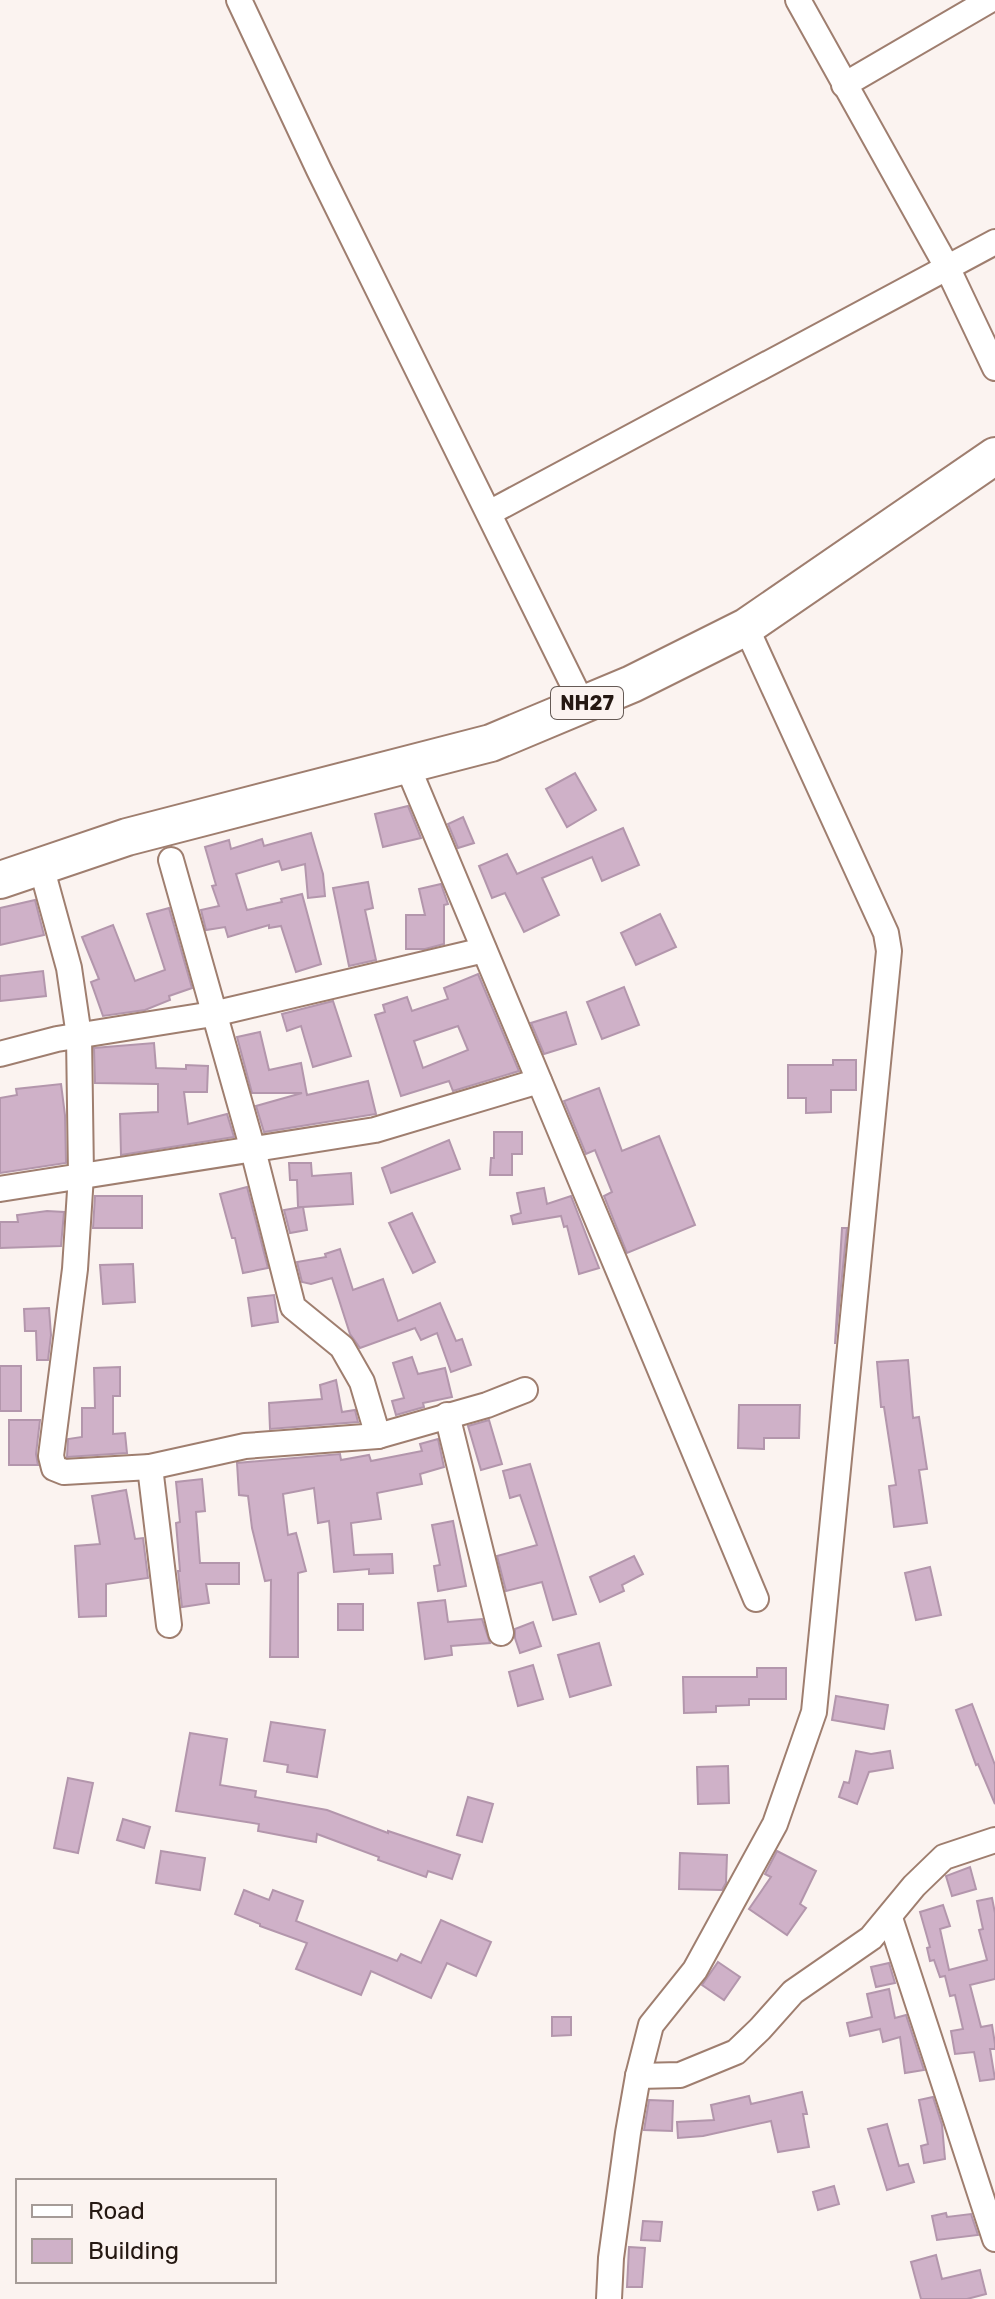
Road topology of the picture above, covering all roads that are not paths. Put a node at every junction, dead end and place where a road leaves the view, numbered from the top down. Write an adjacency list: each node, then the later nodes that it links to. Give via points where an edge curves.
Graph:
1 (239, 0): 9 (street)
2 (798, 0): 4 (street)
3 (990, 0): 4 (street)
4 (844, 85): 6 (street)
5 (995, 242): 6 (street)
6 (947, 267): 7 (street); 9 (street)
7 (995, 368)
8 (995, 456): 10 (highway, NH27)
9 (489, 513): 11 (street)
10 (746, 627): 11 (highway, NH27); 35 (street, via 886,933 889,951 814,1712 775,1824 695,1970 651,2025)
11 (583, 705): 12 (highway, NH27, via 491,743)
12 (407, 765): 13 (highway, NH27); 18 (street)
13 (127, 837): 14 (highway, NH27); 16 (highway, NH27)
14 (0, 854)
15 (171, 860): 19 (street)
16 (41, 866): 17 (highway, NH27); 20 (street, via 69,968)
17 (0, 880)
18 (484, 950): 19 (street); 22 (street)
19 (213, 1014): 20 (street); 23 (street)
20 (79, 1036): 21 (street); 24 (street)
21 (0, 1054)
22 (539, 1081): 23 (street, via 375,1130); 30 (street)
23 (253, 1150): 24 (street); 28 (street, via 293,1307 342,1347 362,1382)
24 (81, 1175): 25 (street); 29 (street, via 75,1269 51,1456 54,1468 64,1472)
25 (0, 1189)
26 (525, 1390): 27 (street)
27 (447, 1415): 28 (street); 32 (street)
28 (378, 1436): 29 (street, via 245,1446)
29 (150, 1467): 31 (street)
30 (756, 1599)
31 (169, 1625)
32 (501, 1633)
33 (995, 1840): 34 (street, via 944,1857)
34 (890, 1918): 35 (street, via 871,1938 793,1992 736,2052 680,2075); 36 (street)
35 (638, 2076): 37 (street)
36 (995, 2239)
37 (609, 2299)

